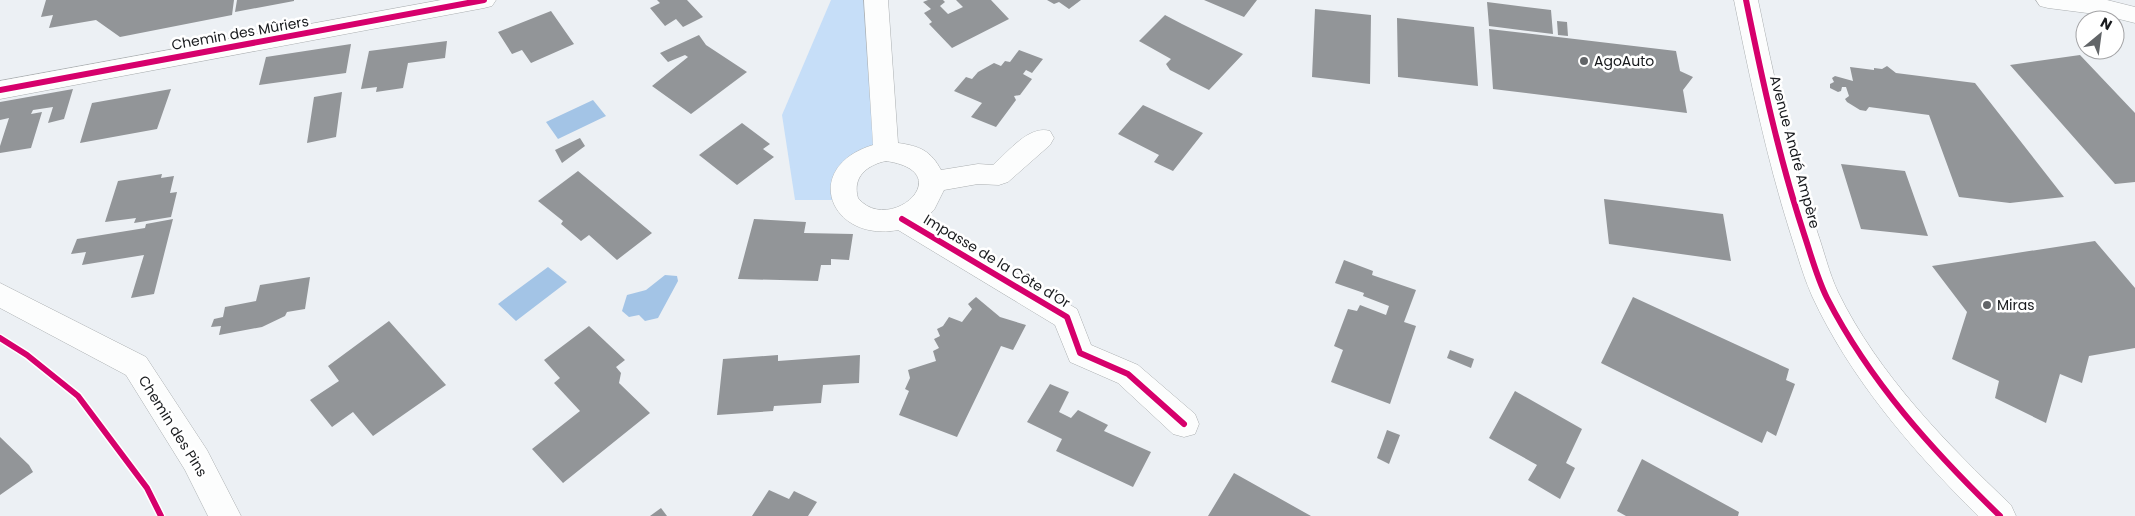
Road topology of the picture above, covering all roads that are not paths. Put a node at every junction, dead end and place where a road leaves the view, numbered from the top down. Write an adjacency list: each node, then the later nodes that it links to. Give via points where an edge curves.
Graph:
1 (484, 0): 6 (street, Chemin des Mûriers)
2 (876, 0): 8 (street)
3 (1746, 0): 14 (street, Avenue André Ampère, via 1771,119 1794,204 1826,297 1864,361 1920,436)
4 (2048, 0): 5 (street)
5 (2135, 15)
6 (0, 90)
7 (1041, 138): 9 (street, via 999,175 978,174)
8 (886, 151): 9 (street, Impasse de la Côte d'Or, via 900,151 924,162 931,171); 10 (street, Impasse de la Côte d'Or, via 868,156 852,166 844,177 844,200 851,209 867,218 888,221)
9 (933, 182): 10 (street, Impasse de la Côte d'Or, via 932,193 925,204)
10 (902, 218): 12 (street, Impasse de la Côte d'Or, via 1067,317 1080,353 1128,374)
11 (0, 295): 13 (street, Chemin des Pins, via 136,366 196,460)
12 (1184, 424)
13 (225, 516)
14 (2000, 516)

